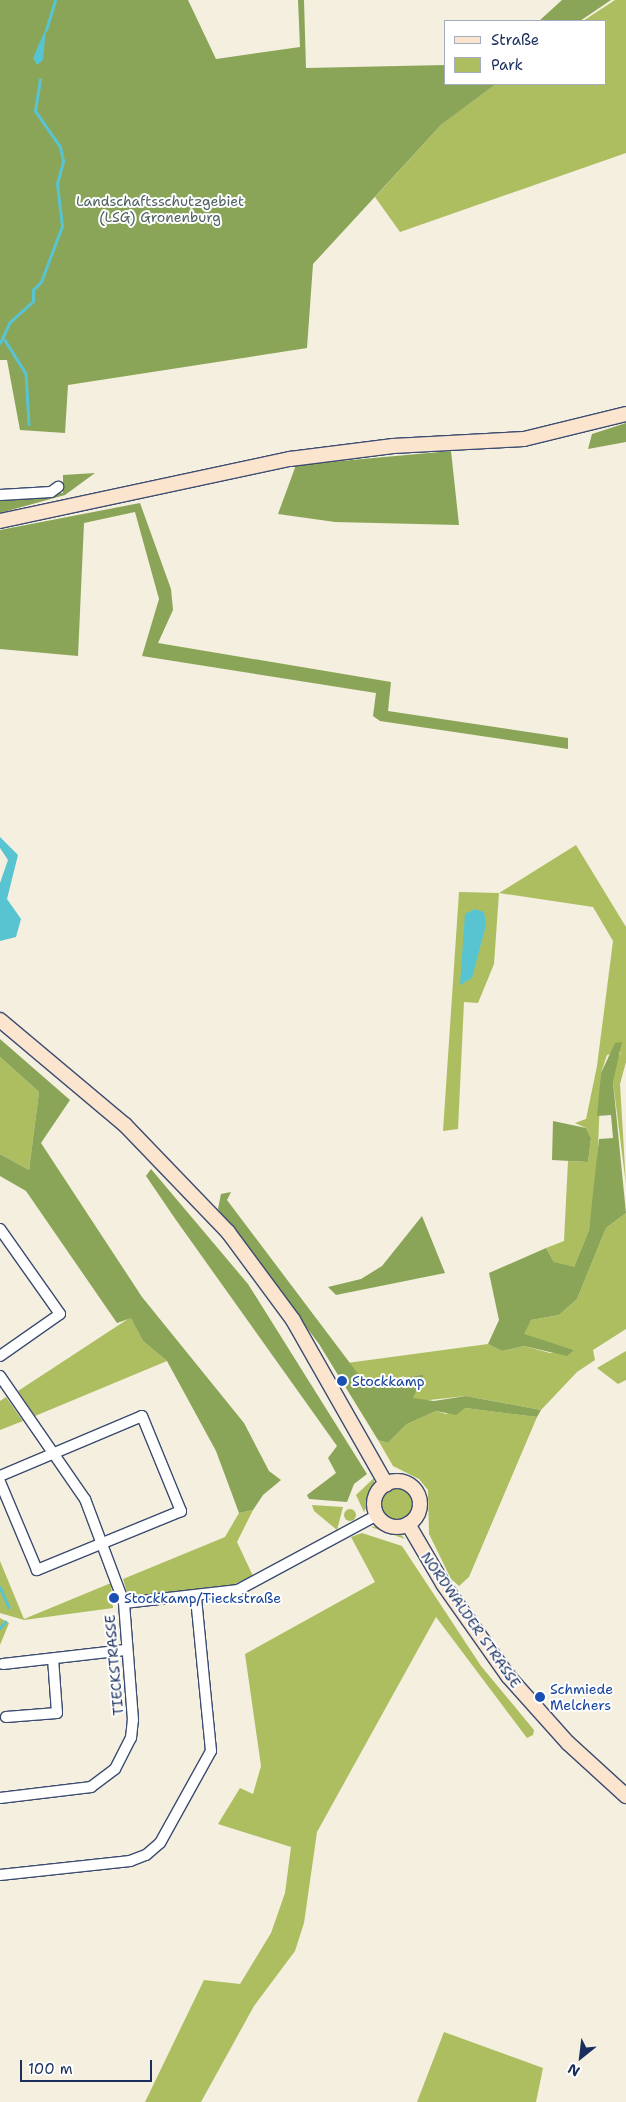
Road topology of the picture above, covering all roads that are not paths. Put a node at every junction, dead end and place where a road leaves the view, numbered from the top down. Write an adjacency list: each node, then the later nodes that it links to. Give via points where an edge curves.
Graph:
1 (626, 414): 4 (main road, via 524,439 393,446 290,459)
2 (58, 487): 3 (street, via 51,492)
3 (0, 495)
4 (0, 521)
5 (0, 1020): 12 (main road, via 125,1125 228,1232 293,1320)
6 (0, 1228): 7 (street, via 60,1314)
7 (0, 1356)
8 (0, 1376): 9 (street, TIECKSTRASSE)
9 (53, 1452): 10 (street); 15 (street, TIECKSTRASSE, via 85,1499); 15 (street, via 142,1416 180,1510)
10 (0, 1476)
11 (0, 1482): 15 (street, via 37,1570)
12 (386, 1484): 13 (main road, via 374,1501); 14 (main road, via 407,1483 417,1493 420,1507)
13 (377, 1515): 14 (main road, via 387,1524); 16 (street, via 238,1590)
14 (408, 1524): 22 (main road, NORDWALDER STRASSE, via 448,1591 508,1676 568,1743)
15 (103, 1544): 17 (street, TIECKSTRASSE)
16 (196, 1597): 17 (street); 24 (street, via 211,1751 160,1843 146,1855 130,1861)
17 (124, 1603): 18 (street, TIECKSTRASSE)
18 (125, 1650): 19 (street); 23 (street, TIECKSTRASSE, via 133,1720 131,1738 115,1769 91,1787)
19 (53, 1659): 20 (street); 21 (street, via 57,1713)
20 (3, 1664)
21 (6, 1717)
22 (626, 1796)
23 (0, 1798)
24 (0, 1875)

